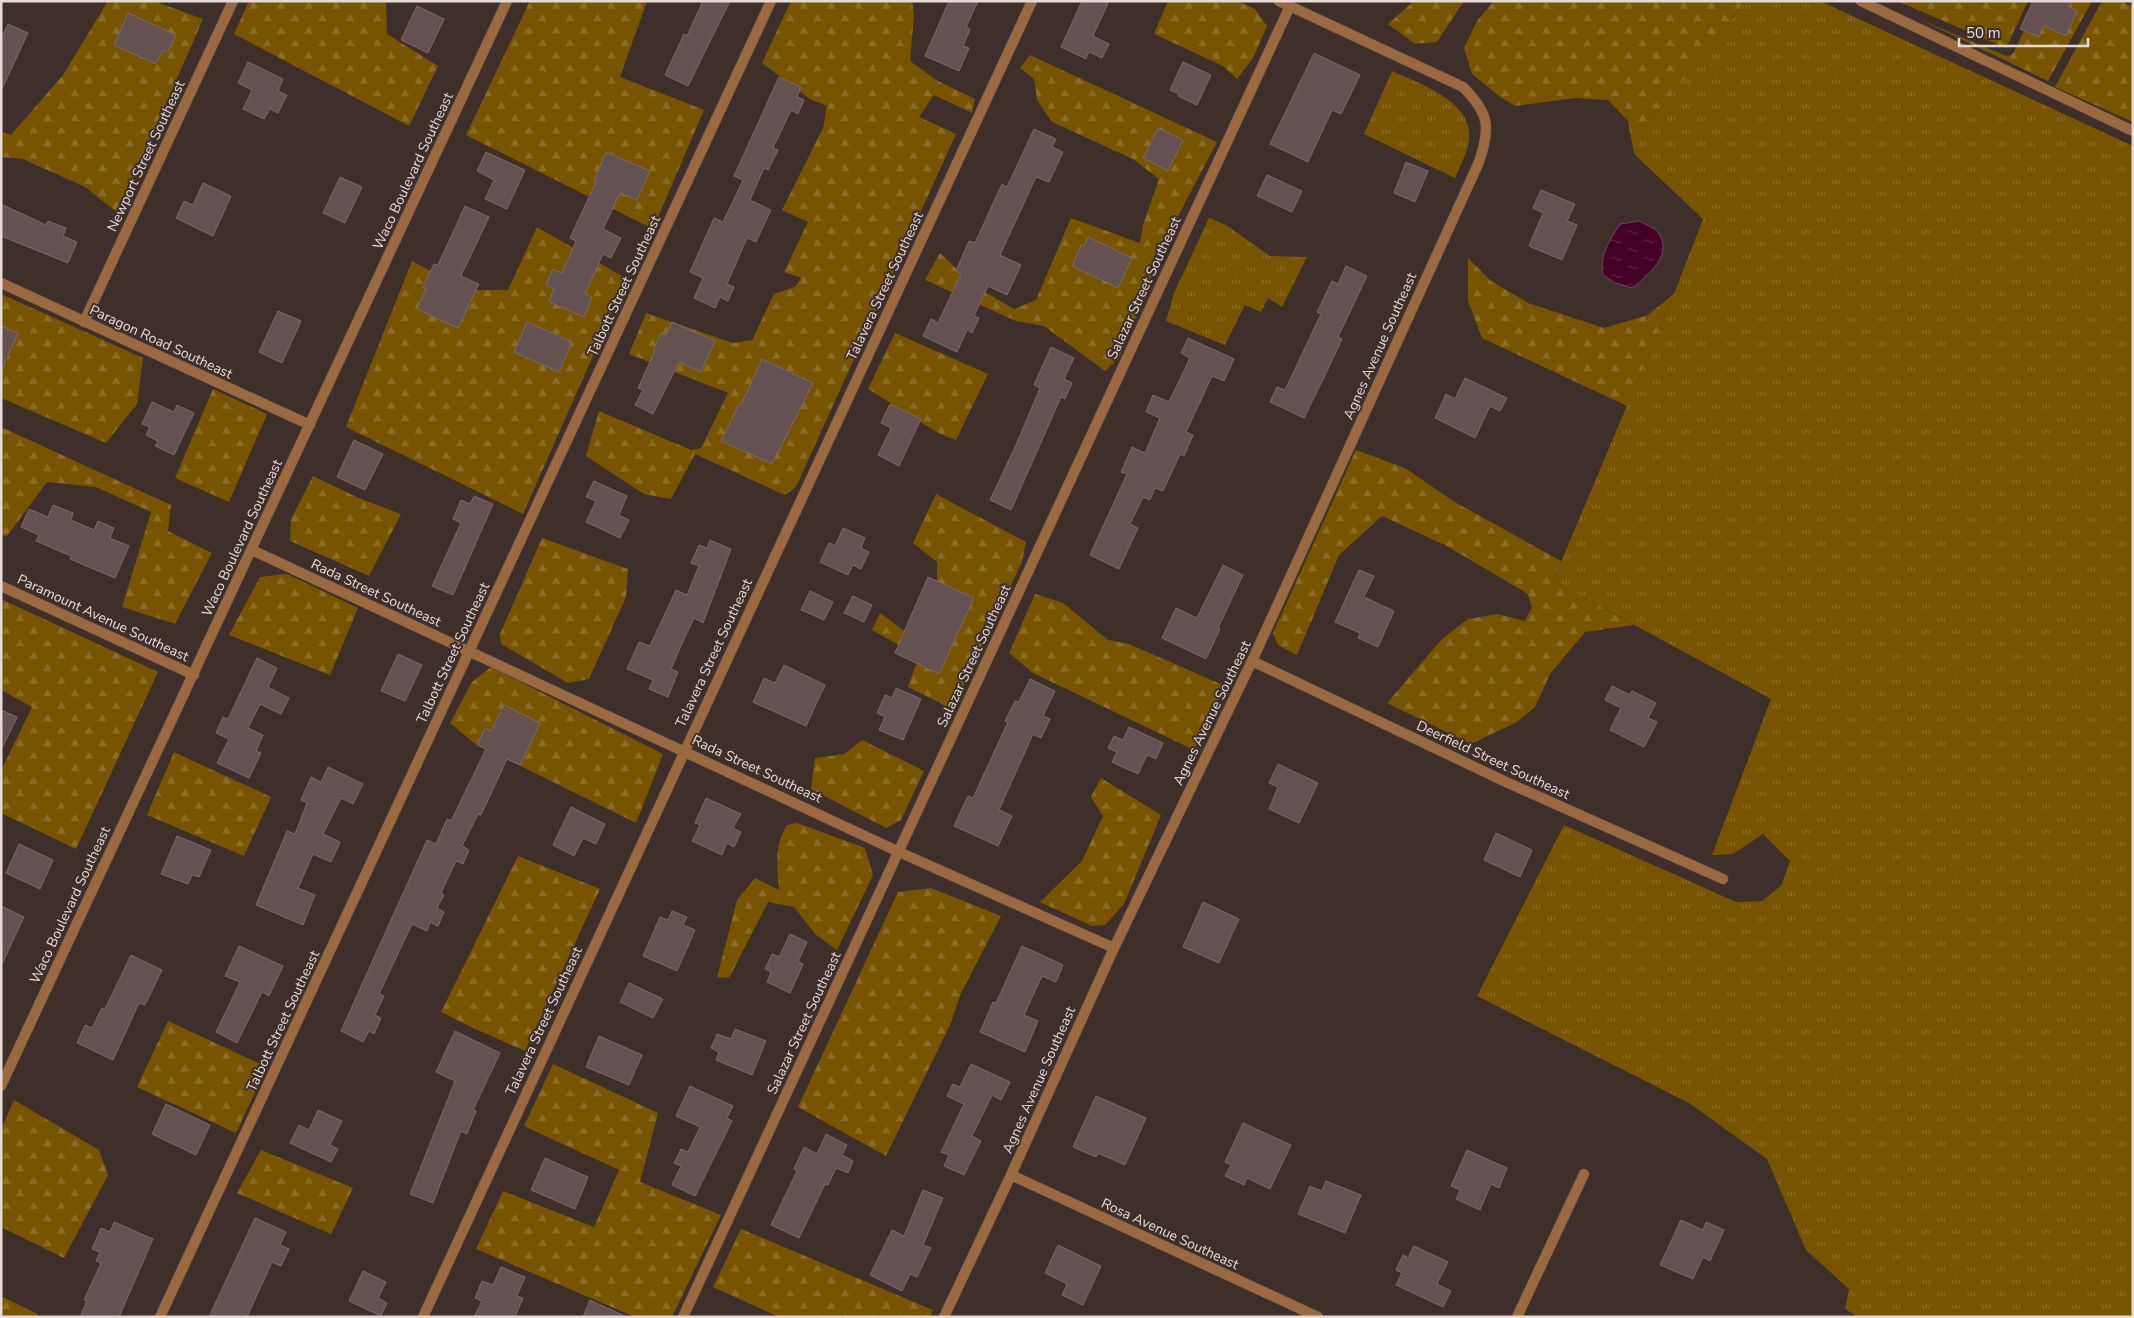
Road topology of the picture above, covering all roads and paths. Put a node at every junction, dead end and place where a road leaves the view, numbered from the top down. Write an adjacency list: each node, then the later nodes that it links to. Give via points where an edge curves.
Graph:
1 (233, 1): 10 (street, Newport Street Southeast)
2 (506, 1): 11 (street, Waco Boulevard Southeast)
3 (771, 1): 14 (street, Talbott Street Southeast)
4 (1032, 1): 17 (street, Talavera Street Southeast)
5 (1279, 1): 7 (street)
6 (1861, 1): 8 (street)
7 (1290, 6): 15 (street, Agnes Avenue Southeast, via 1463,87 1478,103 1485,117 1487,140); 18 (street, Salazar Street Southeast)
8 (2133, 131)
9 (1, 283): 10 (street, Paragon Road Southeast)
10 (84, 322): 11 (street, Paragon Road Southeast)
11 (310, 425): 12 (street, Waco Boulevard Southeast)
12 (252, 550): 14 (street, Rada Street Southeast); 16 (street, Waco Boulevard Southeast)
13 (1, 586): 16 (street, Paramount Avenue Southeast)
14 (469, 652): 17 (street, Rada Street Southeast); 24 (street, Talbott Street Southeast)
15 (1252, 661): 19 (street, Deerfield Street Southeast, via 1515,786); 20 (street, Agnes Avenue Southeast)
16 (194, 675): 21 (street, Waco Boulevard Southeast)
17 (684, 750): 18 (street, Rada Street Southeast); 25 (street, Talavera Street Southeast)
18 (899, 852): 20 (street, Rada Street Southeast); 26 (street, Salazar Street Southeast)
19 (1723, 879)
20 (1114, 948): 23 (street, Agnes Avenue Southeast)
21 (1, 1086)
22 (1584, 1174): 29 (street)
23 (1011, 1175): 27 (street, Agnes Avenue Southeast); 28 (street, Rosa Avenue Southeast)
24 (160, 1317)
25 (423, 1317)
26 (683, 1317)
27 (944, 1317)
28 (1318, 1317)
29 (1517, 1317)

